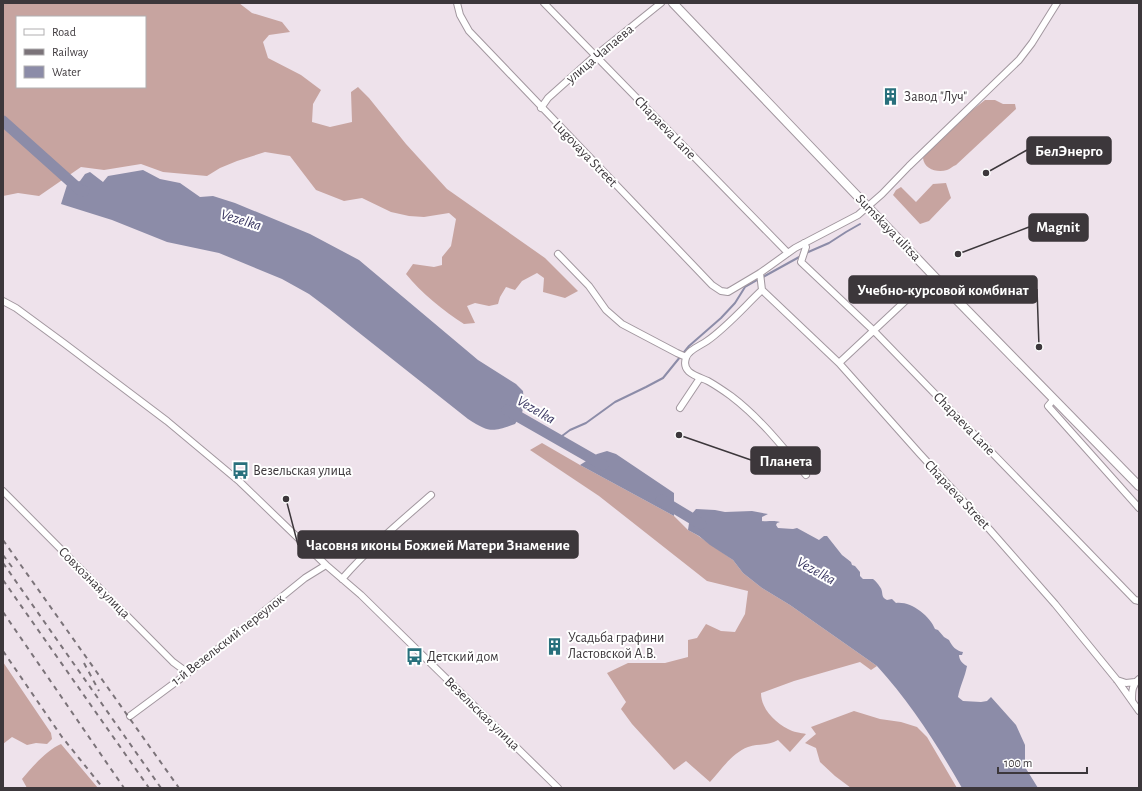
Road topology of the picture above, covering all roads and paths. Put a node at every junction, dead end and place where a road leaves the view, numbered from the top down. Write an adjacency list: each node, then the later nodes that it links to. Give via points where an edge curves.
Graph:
1 (456, 3): 7 (street, Lugovaya Street, via 469,31)
2 (544, 3): 6 (street, Chapaeva Lane)
3 (661, 3): 6 (street, улица Чапаева)
4 (673, 3): 8 (main road, Sumskaya ulitsa)
5 (1057, 3): 8 (street, via 1019,60)
6 (595, 56): 7 (street, улица Чапаева, via 548,98); 10 (street, Chapaeva Lane)
7 (541, 108): 12 (street, Lugovaya Street, via 712,285 728,292)
8 (868, 207): 9 (street, via 858,215); 13 (main road, Sumskaya ulitsa)
9 (804, 243): 10 (street); 16 (street, Chapaeva Lane, via 806,248 801,262)
10 (788, 253): 12 (street)
11 (558, 254): 17 (street, via 590,286 606,310 622,324)
12 (760, 273): 14 (street)
13 (933, 274): 16 (street); 20 (main road, Sumskaya ulitsa)
14 (762, 290): 17 (street, via 729,322); 18 (street, Chapaeva Street)
15 (3, 301): 27 (street, Везельская улица, via 16,308 167,421 240,482)
16 (874, 331): 18 (street); 29 (street, Chapaeva Lane, via 1135,600)
17 (686, 357): 19 (street, via 686,368 690,374)
18 (839, 363): 31 (street, Chapaeva Street, via 1055,604)
19 (700, 378): 21 (street); 22 (street, via 731,396 763,425)
20 (1054, 399): 23 (main road, Sumskaya ulitsa); 26 (street, via 1048,406)
21 (680, 408)
22 (806, 475)
23 (1139, 486)
24 (3, 491): 30 (street, Совхозная улица, via 173,662)
25 (431, 495): 28 (street, via 356,562)
26 (1139, 508)
27 (326, 566): 28 (street, Везельская улица); 30 (street, 1-й Везельский переулок, via 305,578)
28 (342, 579): 36 (street, Везельская улица)
29 (1139, 601)
30 (188, 673): 35 (street, 1-й Везельский переулок)
31 (1117, 680): 32 (street, via 1126,683); 33 (street, Chapaeva Street)
32 (1137, 680): 33 (street, via 1132,690)
33 (1132, 700): 34 (street, Chapaeva Street)
34 (1139, 712)
35 (130, 716)
36 (558, 788)

